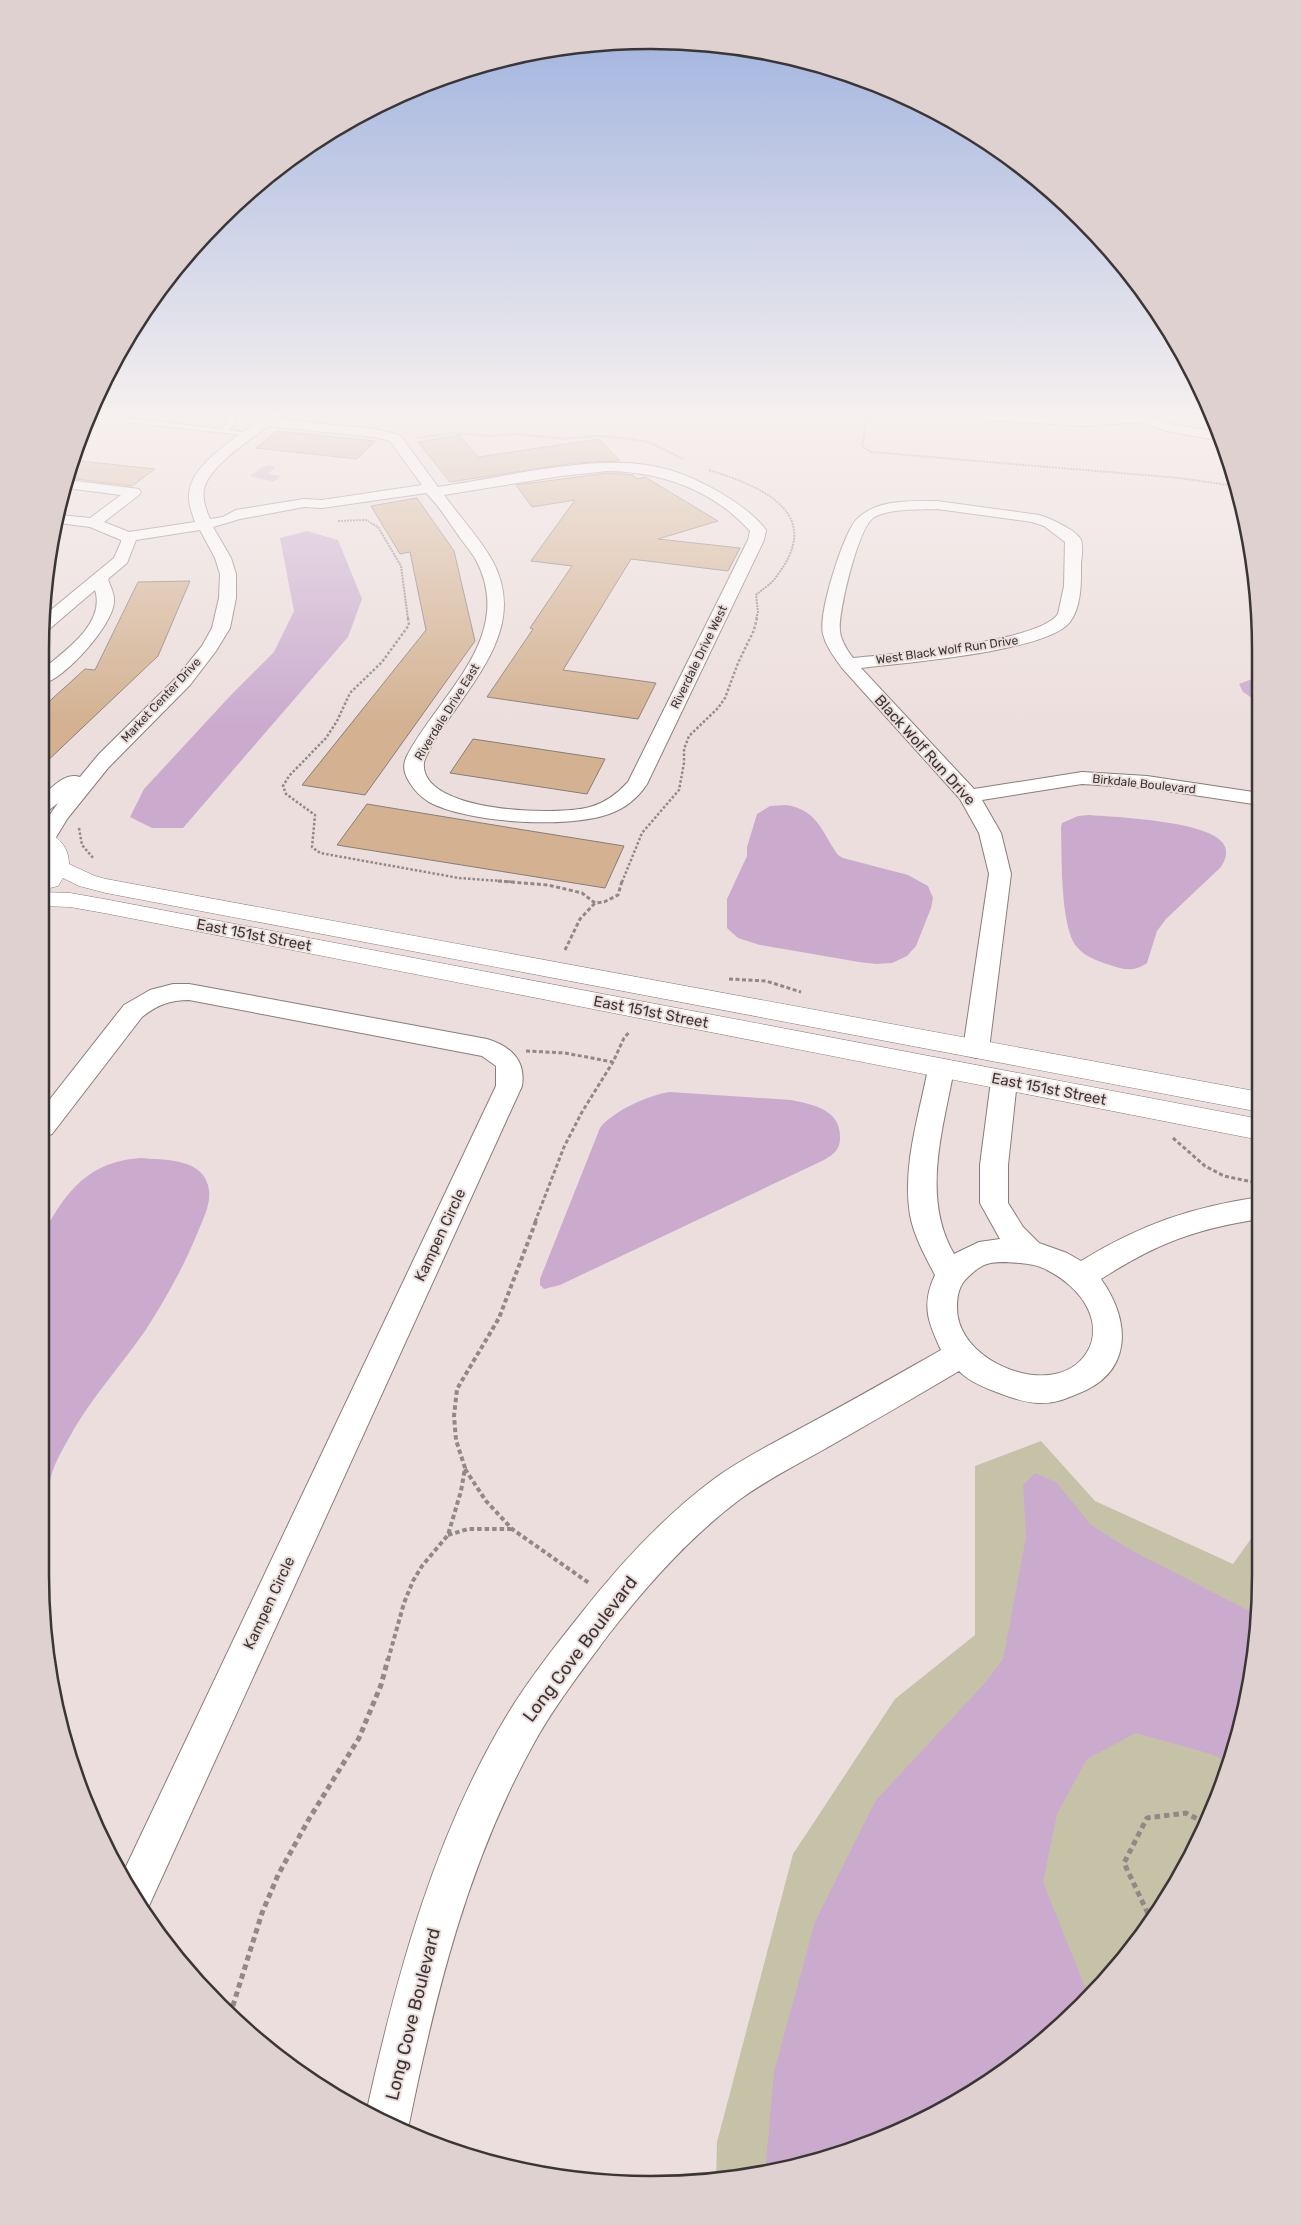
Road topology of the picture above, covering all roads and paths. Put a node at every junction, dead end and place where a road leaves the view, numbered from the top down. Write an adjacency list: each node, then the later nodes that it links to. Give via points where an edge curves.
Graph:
1 (100, 518): 11 (street)
2 (203, 518): 12 (street, Market Center Drive)
3 (257, 518): 12 (street, via 229,519)
4 (321, 518): 30 (path, via 366,520 378,527 401,566 409,625 382,662 350,693 326,738 283,786 286,794 315,815 312,847 332,856 459,878 548,885 582,893)
5 (452, 518): 19 (street, Riverdale Drive East, via 484,560 494,582 497,608 490,642 419,753 414,764 415,776 438,798 455,804 554,818 612,807 627,797)
6 (748, 518): 19 (street, Riverdale Drive West, via 758,530 756,540)
7 (792, 518): 30 (path, via 795,531 793,542 778,576 756,595 758,612 754,630 725,698 689,736 684,749 679,790 642,833 618,895)
8 (865, 518): 16 (street, Black Wolf Run Drive, via 860,524 832,608 831,632 836,648)
9 (1033, 518): 16 (street, West Black Wolf Run Drive, via 1049,523 1073,540 1069,606 1063,620 1038,635 1021,640)
10 (63, 519): 11 (street)
11 (93, 523): 13 (street)
12 (205, 525): 13 (street); 18 (street, Market Center Drive, via 228,570 222,627 185,677)
13 (128, 537): 14 (street, via 127,549 121,560)
14 (100, 579): 15 (street); 17 (street, via 106,603 100,620 82,643)
15 (50, 620)
16 (848, 664): 20 (street, Black Wolf Run Drive)
17 (49, 673)
18 (104, 759): 22 (street, Market Center Drive); 24 (street, Market Center Drive)
19 (637, 784)
20 (969, 796): 21 (street, Birkdale Boulevard, via 1082,778 1147,782); 33 (street, Black Wolf Run Drive, via 990,833 1000,874)
21 (1252, 797)
22 (49, 801)
23 (78, 824): 26 (path, via 82,846)
24 (49, 830)
25 (49, 843): 27 (street, via 58,856)
26 (97, 863)
27 (58, 866): 28 (street); 34 (street, East 151st Street, via 87,881 106,886)
28 (49, 883)
29 (49, 899): 34 (street, East 151st Street, via 70,900)
30 (595, 903): 31 (path, via 580,919)
31 (562, 958)
32 (633, 1029): 36 (path, via 624,1038)
33 (976, 1049): 34 (street, East 151st Street); 37 (street, East 151st Street)
34 (943, 1056): 37 (street, East 151st Street); 45 (street, via 922,1166 923,1204 929,1234)
35 (504, 1057): 36 (path, via 533,1050); 39 (street, via 497,1051 478,1046 176,991 152,997 133,1011); 53 (street, Kampen Circle, via 511,1070 509,1086)
36 (612, 1062): 48 (path, via 564,1147 500,1318 457,1389 456,1440)
37 (1005, 1068): 38 (street, East 151st Street); 40 (street, East 151st Street); 44 (street, via 994,1165 994,1203 1013,1235)
38 (1252, 1101)
39 (49, 1119)
40 (1252, 1128)
41 (1170, 1136): 42 (path, via 1205,1166 1224,1176)
42 (1252, 1181)
43 (1252, 1209): 46 (street, via 1223,1212 1146,1238)
44 (1030, 1252): 45 (street, via 1006,1250 983,1253 964,1262); 46 (street, via 1057,1261)
45 (950, 1276): 47 (street, via 943,1290 943,1322)
46 (1080, 1277): 47 (street, via 1097,1296 1107,1318 1108,1340 1101,1361 1085,1376 1063,1386 1036,1389 1008,1384 983,1372)
47 (961, 1354): 51 (street, Long Cove Boulevard, via 718,1496 669,1541)
48 (465, 1468): 49 (path, via 486,1501); 50 (path)
49 (512, 1529): 50 (path, via 474,1529); 51 (path)
50 (448, 1535): 55 (path, via 422,1566 404,1603 381,1685 359,1738 278,1875 259,1922)
51 (613, 1600): 56 (street, Long Cove Boulevard, via 557,1674 522,1728 473,1826 416,1989)
52 (1199, 1820): 54 (path, via 1186,1813 1147,1818 1124,1863)
53 (137, 1888)
54 (1148, 1913)
55 (232, 2007)
56 (388, 2116)

